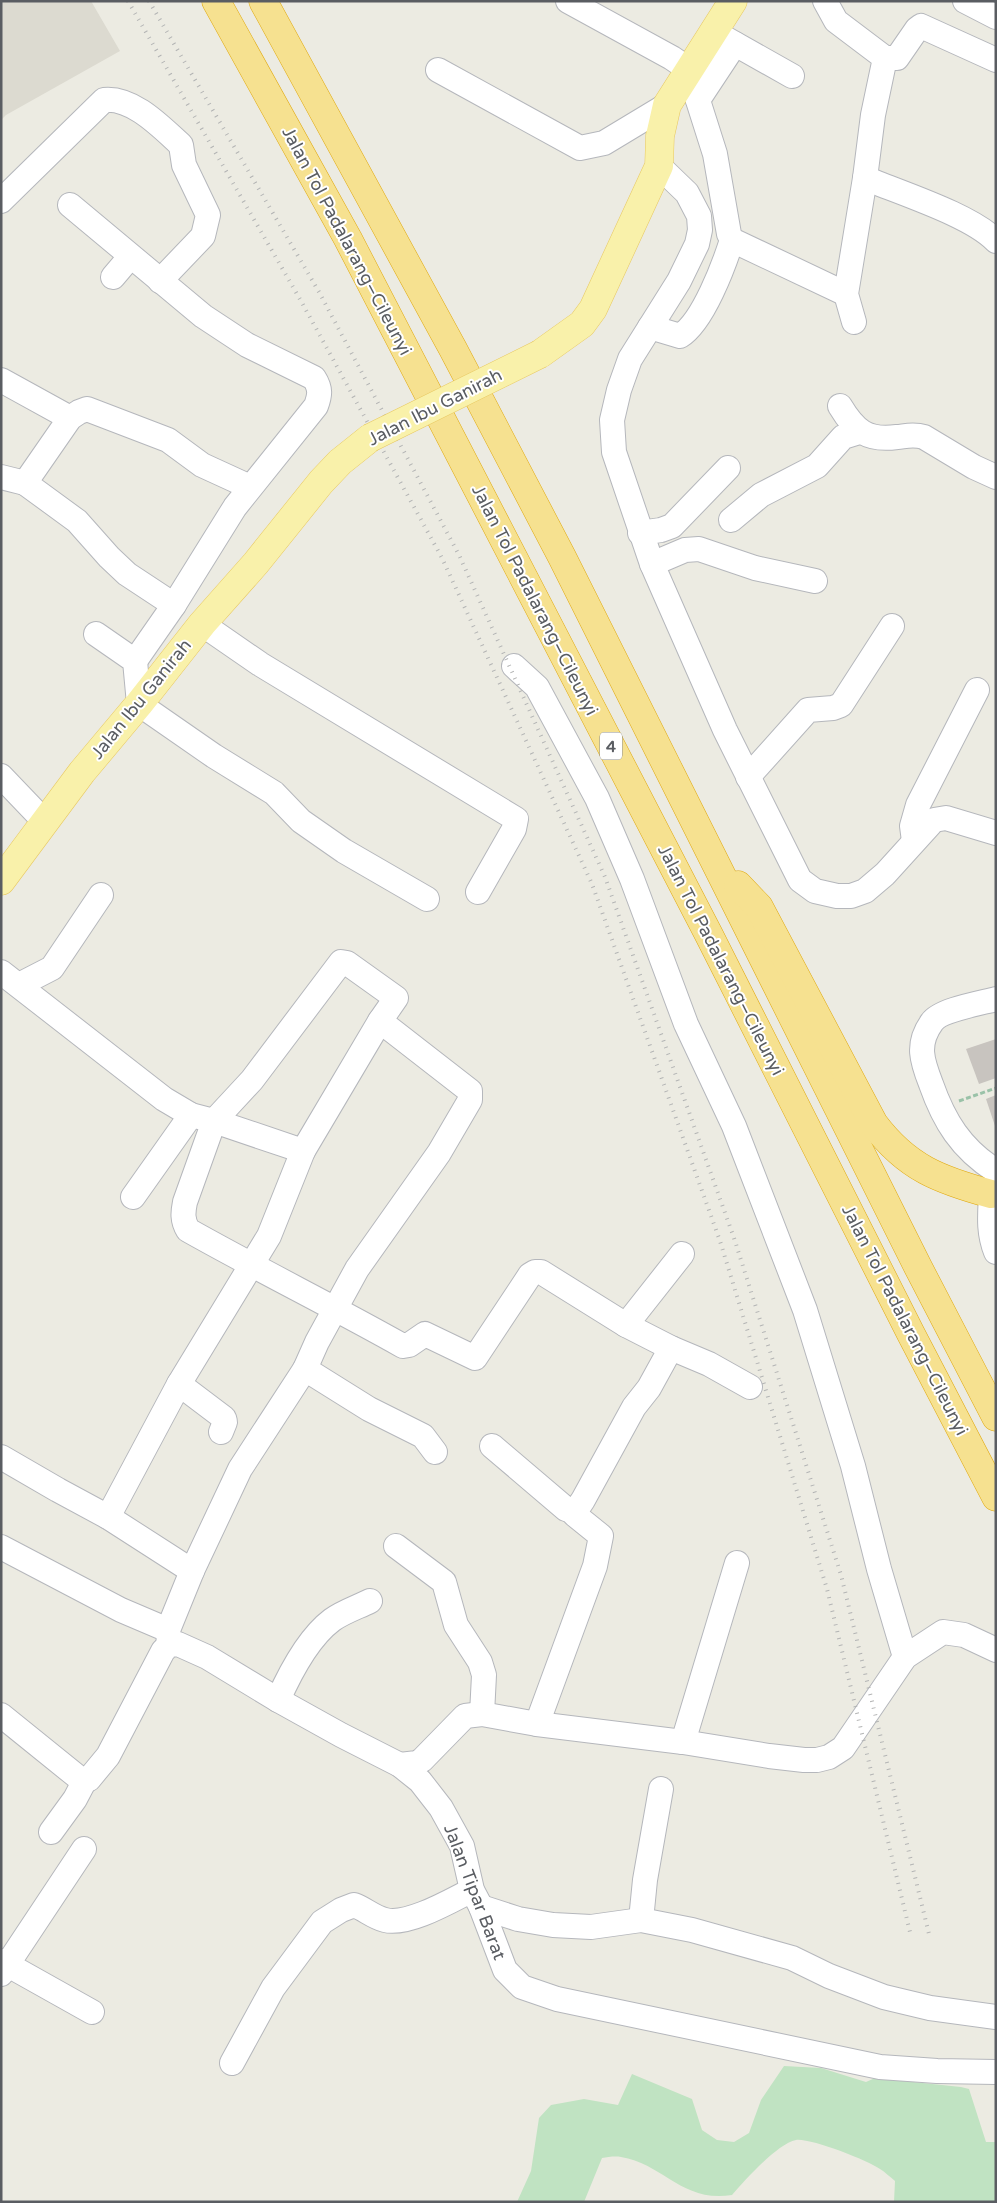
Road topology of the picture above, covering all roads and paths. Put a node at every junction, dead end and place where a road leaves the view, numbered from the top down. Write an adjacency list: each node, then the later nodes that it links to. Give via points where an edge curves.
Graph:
1 (216, 1): 83 (highway, Jalan Tol Padalarang–Cileunyi / 4, via 357,256)
2 (263, 1): 54 (highway, Jalan Tol Padalarang–Cileunyi / 4, via 453,349)
3 (568, 1): 12 (street)
4 (733, 1): 8 (main road, Jalan Ibu Ganirah)
5 (825, 1): 9 (street, via 836,21)
6 (965, 1): 7 (street)
7 (996, 17)
8 (725, 38): 12 (main road, Jalan Ibu Ganirah); 13 (street); 14 (street)
9 (885, 58): 10 (street, via 897,58 921,26); 17 (street)
10 (996, 60)
11 (438, 70): 15 (street, via 580,148 604,143)
12 (688, 70): 14 (street); 15 (main road, Jalan Ibu Ganirah)
13 (792, 76)
14 (698, 100): 21 (street, via 714,154)
15 (667, 105): 16 (main road, Jalan Ibu Ganirah, via 660,136)
16 (659, 166): 27 (street, via 686,193 699,216 700,230 697,244 679,281); 42 (main road, Jalan Ibu Ganirah, bridge, via 593,309 582,324 540,354 370,438 321,482)
17 (865, 178): 20 (street); 25 (street)
18 (1, 201): 24 (street, via 104,100 130,105 181,145 184,165 208,215 203,236)
19 (70, 205): 22 (street)
20 (994, 232)
21 (732, 240): 25 (street); 27 (street, via 723,270 687,332 680,336)
22 (130, 257): 23 (street); 24 (street)
23 (113, 277)
24 (160, 281): 36 (street, via 218,325 247,344 314,378 320,386 316,406)
25 (846, 294): 26 (street)
26 (854, 322)
27 (650, 327): 38 (street, via 630,359 612,420 614,452)
28 (1, 380): 30 (street)
29 (840, 406): 31 (street)
30 (70, 418): 35 (street); 36 (street, via 91,409 168,440 202,465)
31 (859, 432): 34 (street, via 886,438 924,437); 37 (street, via 843,437 817,466 761,495)
32 (728, 468): 38 (street, via 672,526)
33 (1, 477): 35 (street)
34 (996, 477)
35 (25, 484): 41 (street, via 78,521 127,574)
36 (250, 487): 41 (street)
37 (731, 520)
38 (640, 532): 39 (street)
39 (652, 564): 40 (street, via 694,548 755,568); 50 (street, via 724,730)
40 (815, 581)
41 (174, 605): 45 (street)
42 (202, 624): 48 (main road, Jalan Ibu Ganirah); 56 (street, via 260,664 516,820 514,830)
43 (892, 626): 50 (street, via 840,706 808,710)
44 (96, 634): 45 (street)
45 (134, 661): 48 (street)
46 (514, 666): 93 (street, via 536,687 597,798 632,879 686,1024 734,1126 805,1310)
47 (977, 690): 53 (street, via 918,805 912,826)
48 (139, 704): 51 (main road, Jalan Ibu Ganirah); 58 (street, via 274,793 301,821 337,846)
49 (1, 776): 51 (street)
50 (748, 777): 53 (street, via 800,880 815,891 837,896 866,891)
51 (45, 822): 55 (main road, Jalan Ibu Ganirah)
52 (996, 833): 53 (street, via 946,818 934,820)
53 (914, 841)
54 (715, 861): 67 (highway, via 759,907 874,1124 888,1142 921,1169 951,1183); 78 (highway, Jalan Tol Padalarang–Cileunyi / 4)
55 (1, 881)
56 (478, 892)
57 (101, 895): 59 (street, via 52,968)
58 (427, 898)
59 (10, 978): 64 (street, via 164,1099)
60 (996, 999): 63 (street, via 950,1012 932,1021 922,1040 921,1059)
61 (380, 1021): 65 (street, via 396,996 341,962 252,1080); 66 (street); 72 (street, via 470,1091 470,1100 439,1153 357,1269)
62 (996, 1088): 63 (path)
63 (939, 1108): 67 (street, via 961,1142 983,1163)
64 (191, 1114): 65 (street); 68 (street)
65 (214, 1121): 66 (street); 71 (street, via 185,1202 184,1224 188,1230)
66 (303, 1152): 71 (street, via 272,1228)
67 (994, 1186): 69 (street, via 989,1234)
68 (133, 1197)
69 (996, 1252)
70 (682, 1254): 73 (street)
71 (250, 1265): 72 (street); 76 (street)
72 (334, 1308): 73 (street, via 403,1346 409,1346 425,1334 475,1358 530,1275 536,1272 545,1274); 75 (street)
73 (626, 1325): 74 (street)
74 (671, 1348): 77 (street); 84 (street)
75 (305, 1370): 81 (street, via 369,1409 424,1436); 89 (street, via 240,1469)
76 (179, 1384): 79 (street, via 224,1418); 85 (street)
77 (750, 1387)
78 (996, 1417)
79 (222, 1432)
80 (492, 1446): 84 (street)
81 (435, 1452)
82 (1, 1457): 85 (street)
83 (996, 1496)
84 (575, 1512): 97 (street, via 602,1536 602,1541)
85 (108, 1517): 89 (street)
86 (396, 1546): 95 (street, via 444,1582 456,1625 480,1662 484,1675)
87 (1, 1547): 91 (street, Jalan Tipar Barat)
88 (737, 1563): 98 (street)
89 (192, 1572): 91 (street)
90 (370, 1601): 94 (street, via 324,1628 292,1670)
91 (168, 1637): 94 (street, Jalan Tipar Barat); 100 (street, via 108,1756)
92 (996, 1650): 93 (street, via 964,1635 943,1632)
93 (906, 1657): 98 (street, via 842,1748 829,1756 817,1760 795,1759)
94 (278, 1700): 99 (street, Jalan Tipar Barat)
95 (482, 1714): 97 (street); 99 (street, via 464,1716 422,1760)
96 (1, 1715): 100 (street)
97 (537, 1724): 98 (street)
98 (683, 1742)
99 (400, 1765): 104 (street, Jalan Tipar Barat, via 420,1781 453,1826 462,1846)
100 (85, 1780): 102 (street)
101 (661, 1789): 105 (street)
102 (51, 1832)
103 (84, 1849): 106 (street)
104 (476, 1899): 105 (street, via 518,1920 553,1925 591,1927); 109 (street, via 387,1920 354,1905 322,1922 273,1988); 110 (street, Jalan Tipar Barat, via 505,1970 522,1987 557,1999 880,2067)
105 (641, 1920): 108 (street, via 692,1930 792,1958 884,1997 930,2008)
106 (3, 1966): 107 (street)
107 (92, 2012)
108 (996, 2017)
109 (232, 2063)
110 (996, 2072)

